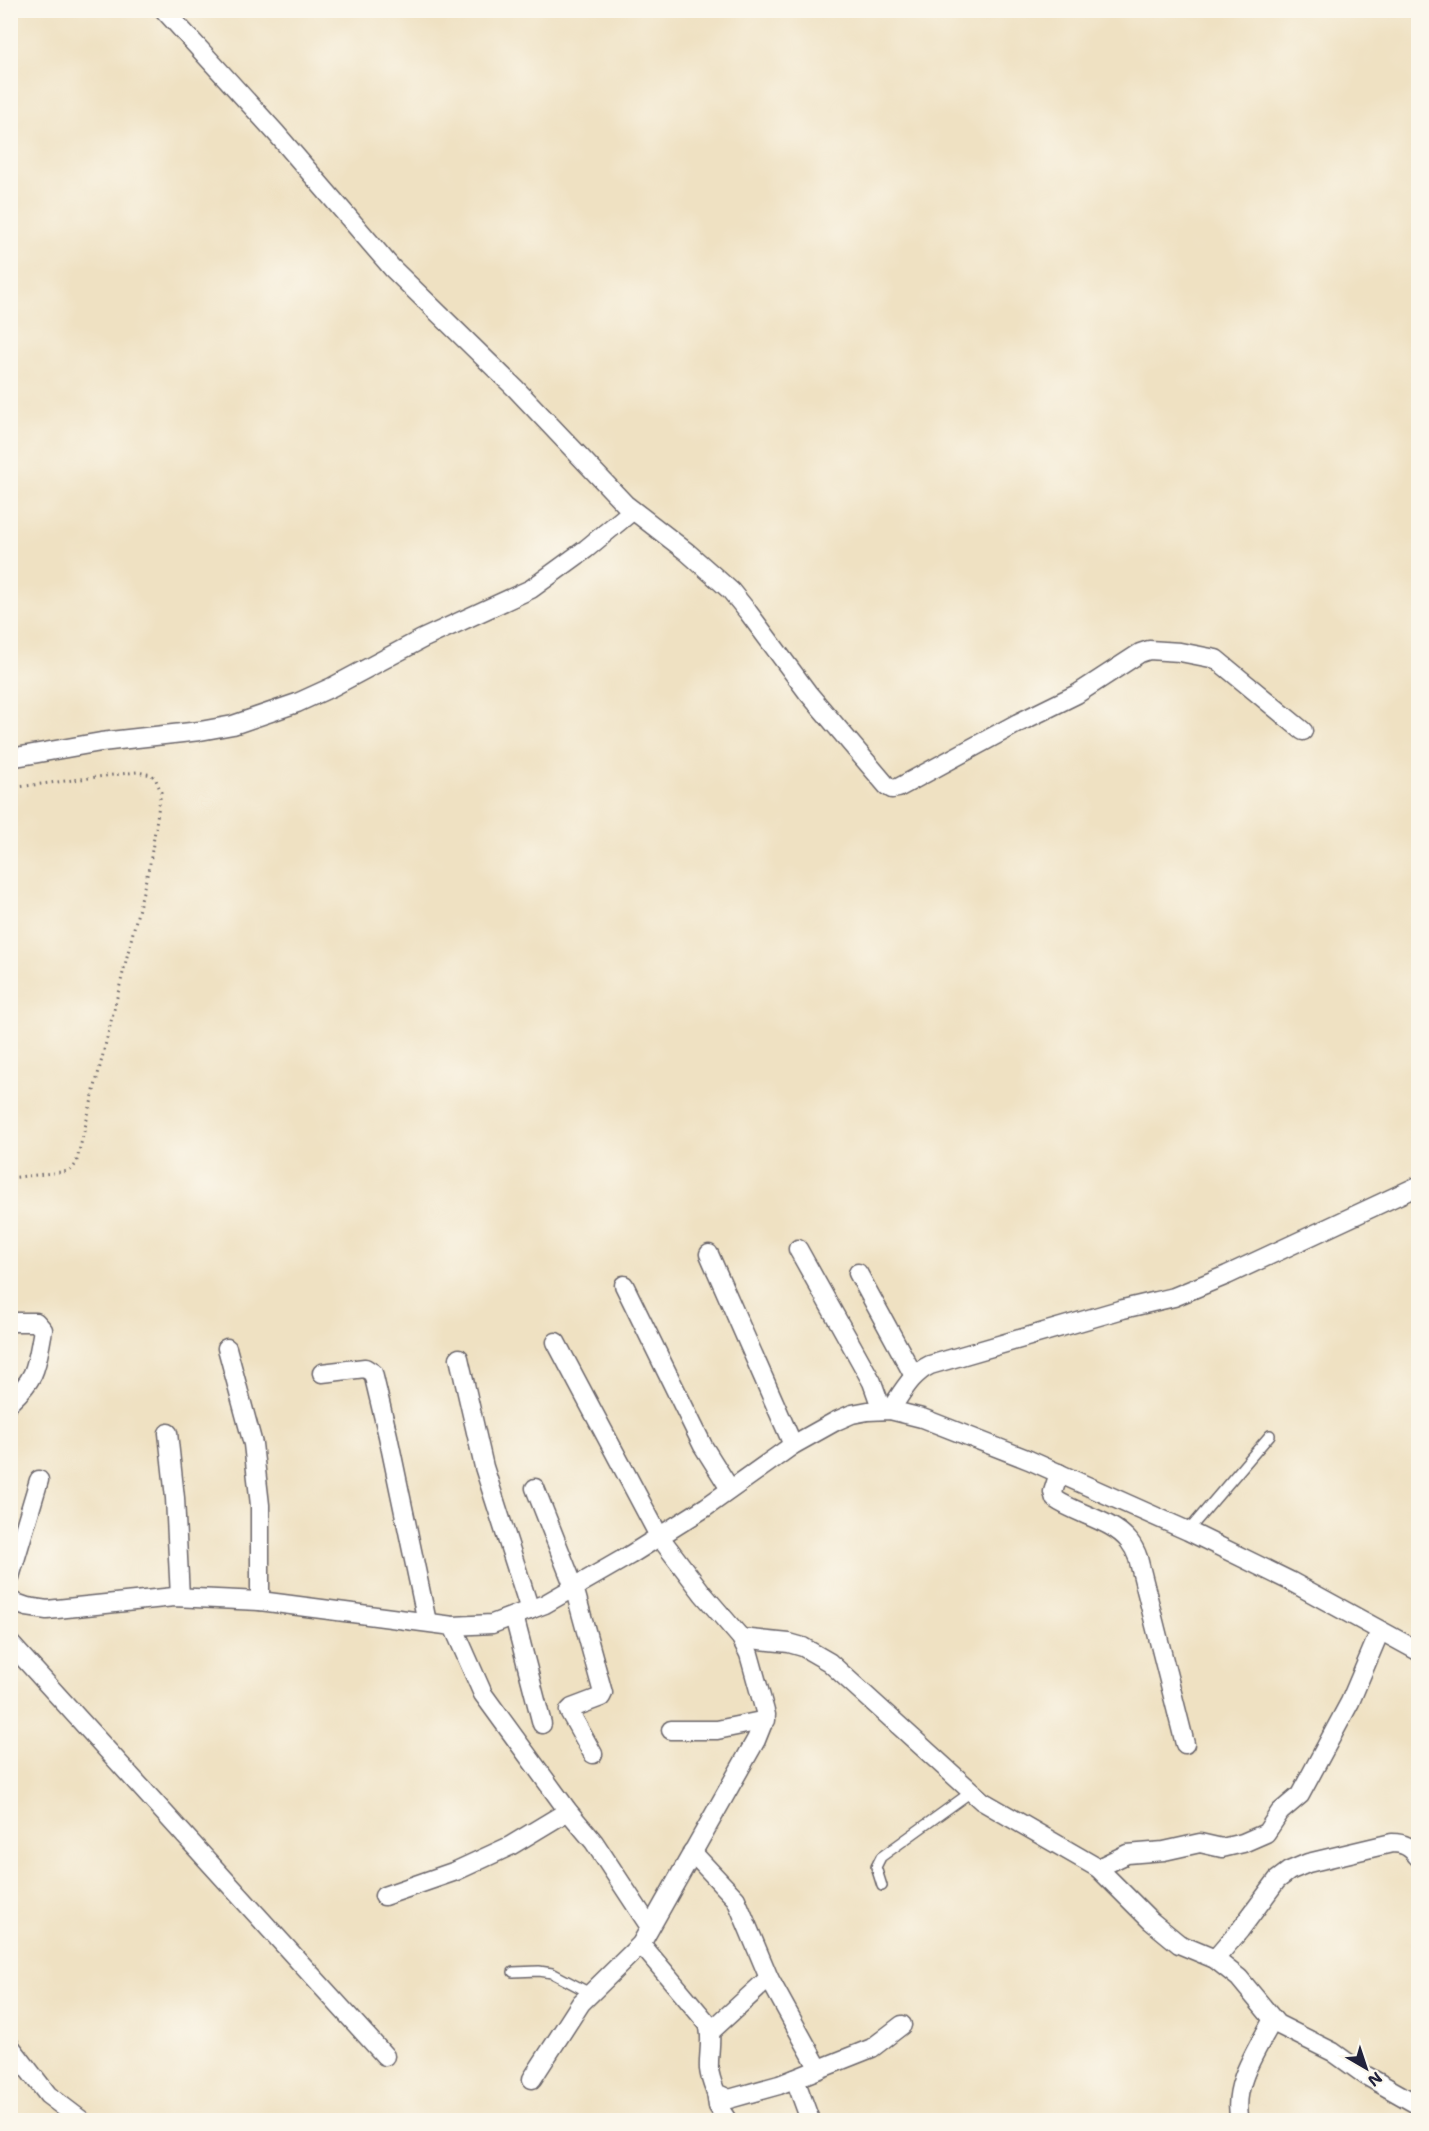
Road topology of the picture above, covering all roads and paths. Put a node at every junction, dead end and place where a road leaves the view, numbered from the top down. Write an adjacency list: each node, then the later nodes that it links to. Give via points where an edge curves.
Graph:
1 (164, 10): 2 (street, via 392,268 516,389)
2 (632, 511): 3 (street, via 730,591 827,717 892,789 1077,694 1149,650 1216,659); 4 (street, via 531,589 297,703 233,725)
3 (1303, 731)
4 (10, 758)
5 (10, 788): 6 (path, via 137,772 152,775 161,792 147,874 76,1164 70,1171)
6 (10, 1178)
7 (1419, 1186): 17 (street, via 1201,1287 930,1365)
8 (798, 1249): 19 (street)
9 (709, 1254): 22 (street)
10 (858, 1273): 17 (street)
11 (624, 1285): 26 (street, via 702,1446)
12 (10, 1322): 18 (street, via 36,1322 43,1330 35,1373)
13 (556, 1342): 28 (street)
14 (227, 1348): 32 (street, via 254,1454 260,1505)
15 (459, 1358): 34 (street)
16 (322, 1373): 35 (street, via 364,1368 373,1373)
17 (914, 1376): 19 (street)
18 (10, 1402)
19 (886, 1410): 22 (street, via 852,1414); 23 (street, via 922,1418)
20 (168, 1433): 31 (street)
21 (1270, 1435): 27 (lane)
22 (794, 1445): 26 (street)
23 (1059, 1473): 27 (street); 44 (street, via 1053,1492 1055,1499 1123,1535 1138,1558)
24 (39, 1480): 29 (street)
25 (535, 1488): 30 (street)
26 (730, 1490): 28 (street)
27 (1188, 1531): 37 (street)
28 (659, 1536): 30 (street); 38 (street)
29 (10, 1577)
30 (574, 1587): 34 (street); 45 (street, via 603,1695 569,1711)
31 (180, 1597): 32 (street); 33 (street, via 47,1610)
32 (260, 1601): 35 (street)
33 (10, 1602)
34 (522, 1613): 36 (street, via 492,1624); 42 (street)
35 (427, 1622): 36 (street)
36 (453, 1626): 47 (street, via 483,1694)
37 (1380, 1631): 40 (street); 50 (street, via 1350,1702 1300,1795 1280,1812 1266,1833 1222,1848 1200,1843 1127,1854)
38 (741, 1638): 41 (street); 46 (street, via 789,1642 829,1662)
39 (10, 1643): 63 (street)
40 (1419, 1651)
41 (766, 1720): 43 (street, via 717,1730); 48 (street)
42 (542, 1724)
43 (671, 1730)
44 (1185, 1744)
45 (593, 1754)
46 (971, 1792): 50 (street); 51 (lane, via 880,1857 876,1867)
47 (568, 1811): 52 (street, via 510,1846 456,1871); 53 (street, via 594,1842)
48 (692, 1852): 53 (street); 57 (street, via 736,1899)
49 (1419, 1857): 55 (street, via 1409,1846 1392,1843 1289,1870)
50 (1098, 1868): 55 (street, via 1179,1944)
51 (882, 1886)
52 (384, 1896)
53 (650, 1927): 54 (street)
54 (641, 1944): 58 (street); 61 (street, via 708,2024)
55 (1215, 1959): 59 (street, via 1245,1983)
56 (513, 1972): 58 (lane, via 552,1973)
57 (769, 1978): 61 (street); 64 (street)
58 (590, 1993): 65 (street)
59 (1272, 2021): 68 (street, via 1333,2052); 72 (street, via 1238,2094)
60 (902, 2025): 64 (street, via 872,2048)
61 (710, 2032): 67 (street, via 709,2068)
62 (10, 2046): 69 (street, via 48,2095)
63 (385, 2056)
64 (819, 2069): 66 (street)
65 (532, 2079)
66 (795, 2079): 67 (street, via 729,2099); 71 (street)
67 (716, 2093): 70 (street)
68 (1419, 2105)
69 (81, 2121)
70 (727, 2121)
71 (810, 2121)
72 (1240, 2121)

